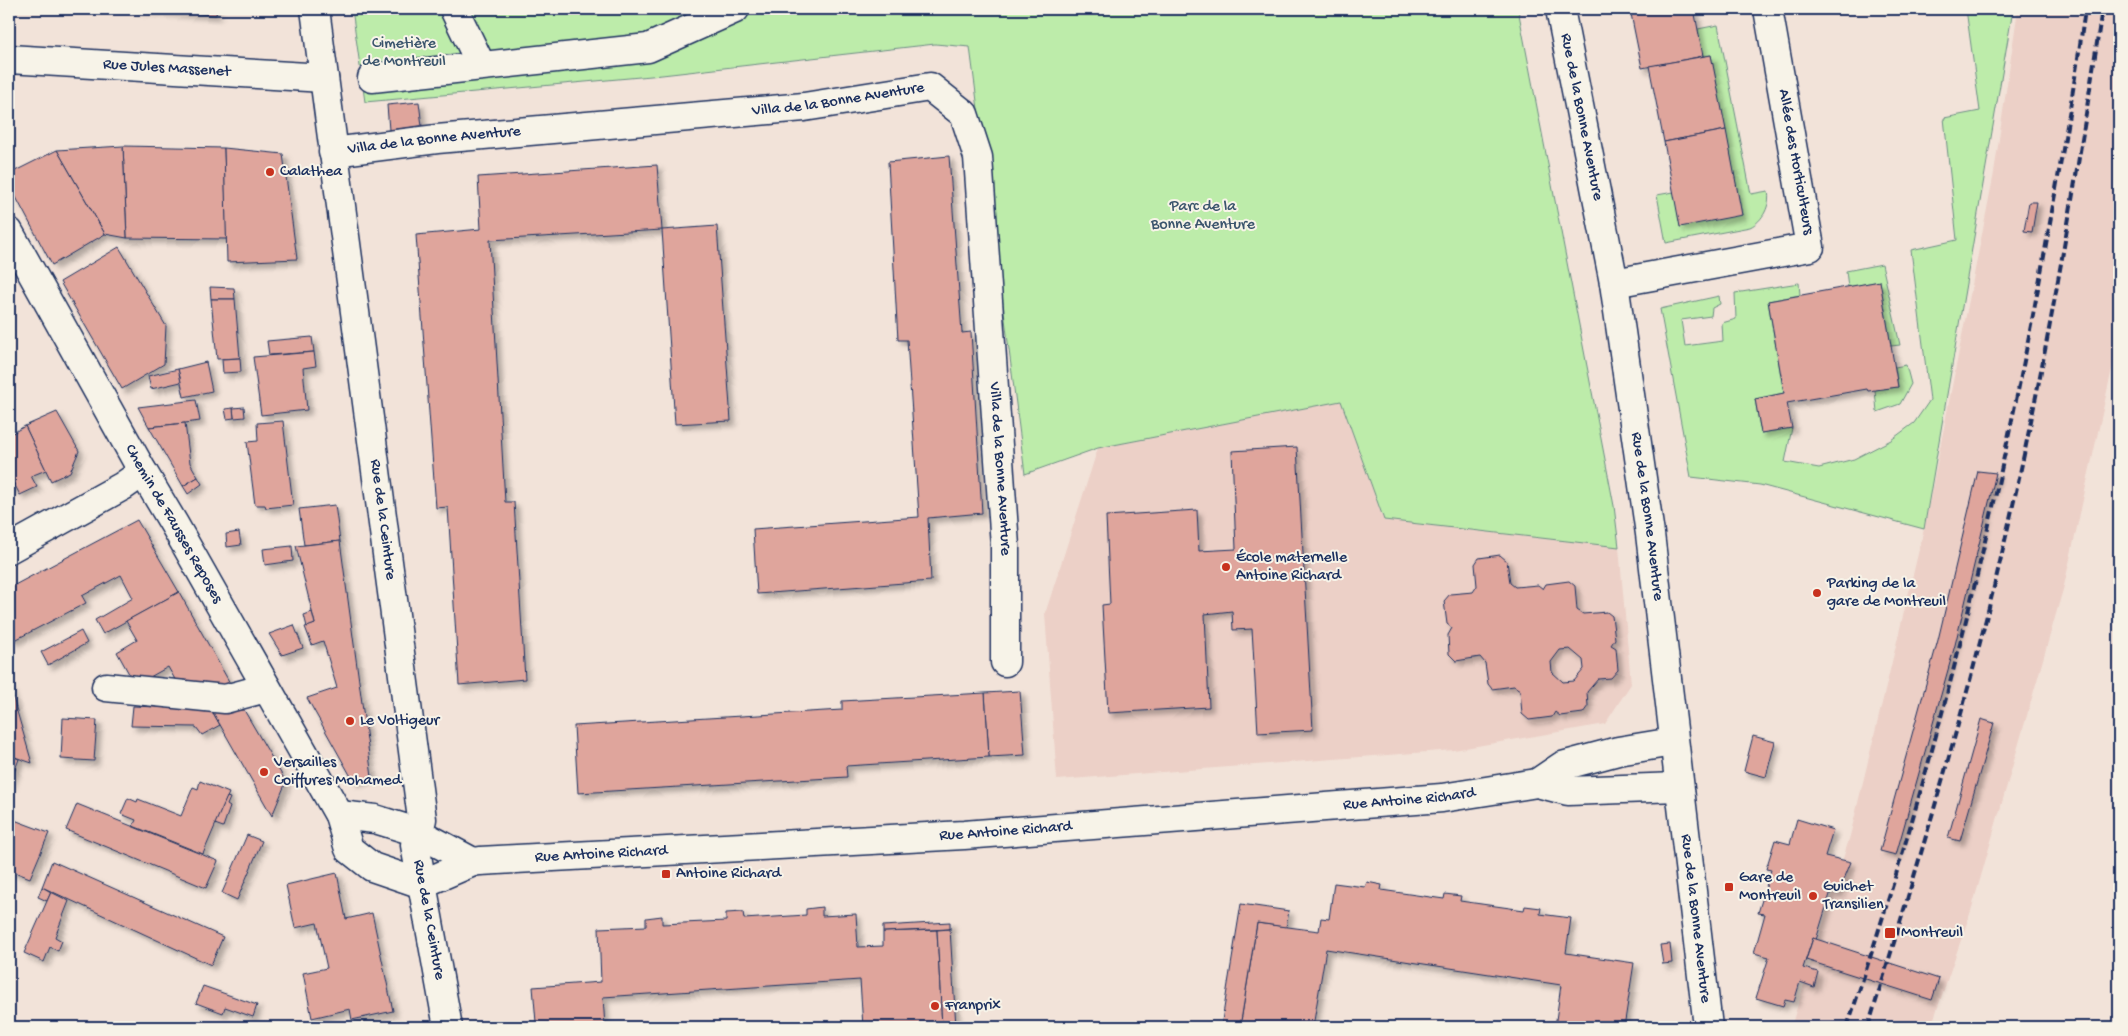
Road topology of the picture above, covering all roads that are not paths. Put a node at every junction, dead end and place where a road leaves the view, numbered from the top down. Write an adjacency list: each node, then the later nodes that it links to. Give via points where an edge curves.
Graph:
1 (315, 9): 9 (street, Rue de la Ceinture)
2 (454, 9): 8 (street)
3 (735, 9): 6 (street)
4 (1560, 9): 13 (street, Rue de la Bonne Aventure)
5 (1768, 9): 13 (street, Allée des Horticulteurs, via 1810,247)
6 (699, 16): 8 (street, via 648,48)
7 (9, 59): 9 (street, Rue Jules Massenet)
8 (481, 65): 10 (street)
9 (324, 78): 11 (street, Rue de la Ceinture)
10 (372, 78)
11 (333, 152): 16 (street, Villa de la Bonne Aventure, via 437,139 804,107 930,87 964,114 978,157 1005,546); 23 (street, Rue de la Ceinture, via 422,819)
12 (9, 233): 14 (street, Chemin de Fausses Reposes)
13 (1614, 283): 19 (street, Rue de la Bonne Aventure, via 1650,534)
14 (143, 472): 15 (street); 18 (street, Chemin de Fausses Reposes)
15 (9, 548)
16 (1005, 662)
17 (106, 687): 18 (street, via 226,699)
18 (266, 688): 22 (street, Chemin de Fausses Reposes)
19 (1673, 742): 20 (street, Rue Antoine Richard, via 1618,751 1562,766); 21 (street, Rue de la Bonne Aventure)
20 (1537, 783): 21 (street, Rue Antoine Richard, via 1568,791); 24 (street, Rue Antoine Richard, via 1442,798 964,835)
21 (1678, 787): 27 (street, Rue de la Bonne Aventure)
22 (339, 815): 23 (street, via 375,819); 25 (street, Chemin de Fausses Reposes, via 349,849 372,867)
23 (417, 832): 24 (street); 25 (street, Rue de la Ceinture, via 415,845)
24 (473, 862): 25 (street, Rue Antoine Richard)
25 (422, 884): 26 (street, Rue de la Ceinture)
26 (448, 1027)
27 (1708, 1027)

